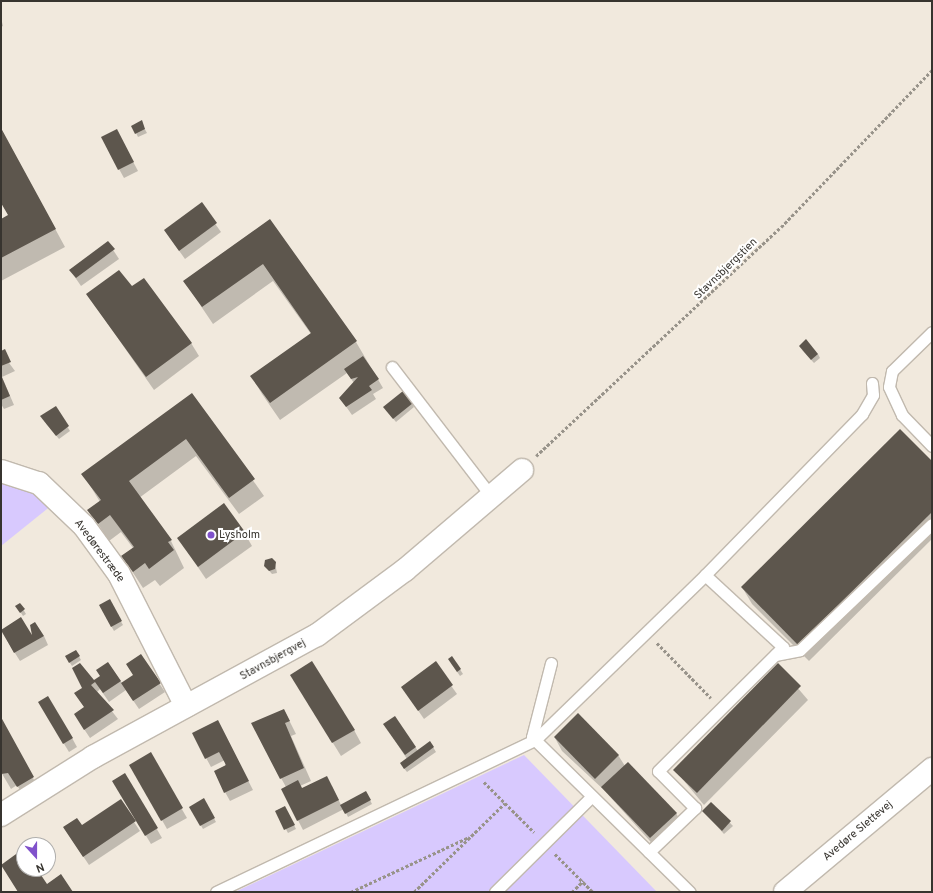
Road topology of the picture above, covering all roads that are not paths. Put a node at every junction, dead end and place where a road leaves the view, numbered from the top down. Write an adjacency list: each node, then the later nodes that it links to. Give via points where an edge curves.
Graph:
1 (932, 332): 4 (lane, via 892,371 889,387 902,415)
2 (392, 368): 7 (lane)
3 (872, 383): 9 (lane, via 873,395 862,414)
4 (932, 446)
5 (522, 470): 7 (street, Stavnsbjergvej)
6 (1, 471): 12 (street, Avedørestræde, via 38,483 84,526 119,574)
7 (491, 496): 12 (street, Stavnsbjergvej, via 405,570 317,635)
8 (932, 524): 10 (lane, via 800,650)
9 (705, 575): 10 (lane, via 783,646); 13 (lane)
10 (775, 655): 17 (lane, via 658,771 695,808)
11 (551, 664): 13 (lane, via 532,737)
12 (186, 706): 16 (street, Stavnsbjergvej, via 93,757)
13 (535, 740): 15 (lane); 18 (lane)
14 (932, 769): 21 (street, Avedøre Slettevej)
15 (592, 796): 17 (lane); 19 (lane)
16 (1, 815)
17 (649, 852): 20 (lane)
18 (216, 892)
19 (495, 892)
20 (690, 892)
21 (785, 892)

